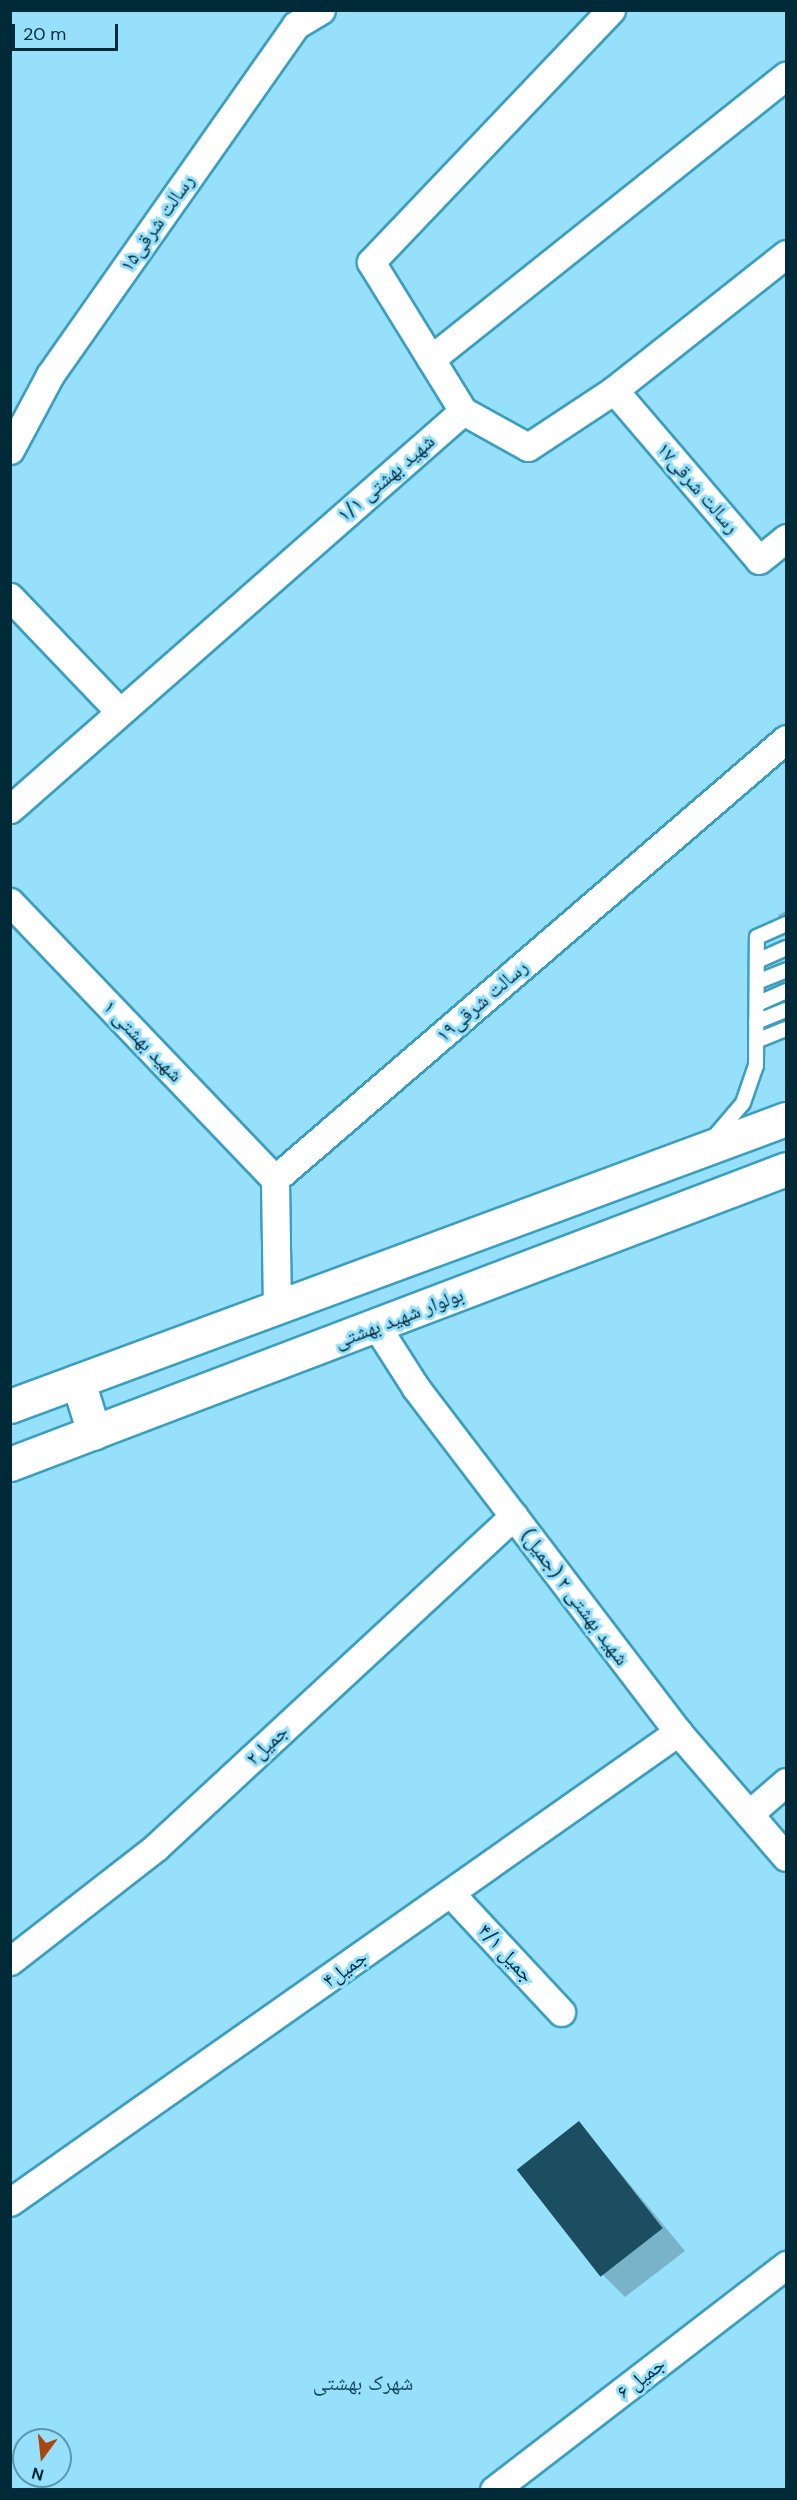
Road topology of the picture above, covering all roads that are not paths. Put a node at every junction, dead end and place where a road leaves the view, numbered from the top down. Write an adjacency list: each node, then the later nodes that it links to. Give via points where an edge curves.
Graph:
1 (321, 10): 8 (street, رسالت شرقی۱۵, via 296,25 50,375)
2 (611, 10): 5 (street, via 371,262)
3 (786, 76): 5 (street)
4 (786, 254): 6 (street)
5 (431, 359): 7 (street)
6 (614, 390): 7 (street, via 528,447); 9 (street, رسالت شرقی۱۷, via 759,560)
7 (463, 411): 11 (street, شهید بهشتی ۱/۱)
8 (10, 450)
9 (786, 538)
10 (10, 597): 11 (street)
11 (119, 711): 13 (street, شهید بهشتی ۱/۱)
12 (786, 739): 29 (street, رسالت شرقی۱۹)
13 (10, 809)
14 (10, 902): 29 (street, شهید بهشتی ۱)
15 (786, 924): 17 (lane, via 757,937)
16 (786, 948): 17 (lane)
17 (757, 961): 19 (lane)
18 (786, 970): 19 (lane)
19 (757, 982): 21 (lane)
20 (786, 992): 21 (lane)
21 (757, 1004): 23 (lane)
22 (786, 1010): 23 (lane)
23 (756, 1022): 25 (lane)
24 (786, 1029): 25 (lane)
25 (756, 1041): 27 (lane, via 756,1066 743,1103)
26 (786, 1119): 27 (main road)
27 (705, 1149): 30 (main road)
28 (786, 1169): 31 (main road, بولوار شهید بهشتی)
29 (275, 1179): 30 (street)
30 (277, 1308): 32 (main road)
31 (377, 1327): 34 (main road, بولوار شهید بهشتی); 36 (street, شهید بهشتی ۲ (جمیل))
32 (78, 1381): 33 (main road); 34 (main road)
33 (10, 1406)
34 (94, 1433): 35 (main road, بولوار شهید بهشتی)
35 (10, 1464)
36 (514, 1516): 37 (street, شهید بهشتی ۲ (جمیل)); 42 (street, جمیل۲, via 155,1848)
37 (678, 1732): 39 (street, شهید بهشتی ۲ (جمیل)); 41 (street, جمیل۴)
38 (786, 1782): 39 (street)
39 (748, 1814): 40 (street, شهید بهشتی ۲ (جمیل))
40 (786, 1857)
41 (452, 1895): 43 (street, جمیل ۴/۱); 44 (street, جمیل۴)
42 (10, 1961)
43 (561, 2012)
44 (10, 2202)
45 (786, 2265): 46 (street, جمیل ۶)
46 (494, 2490)

